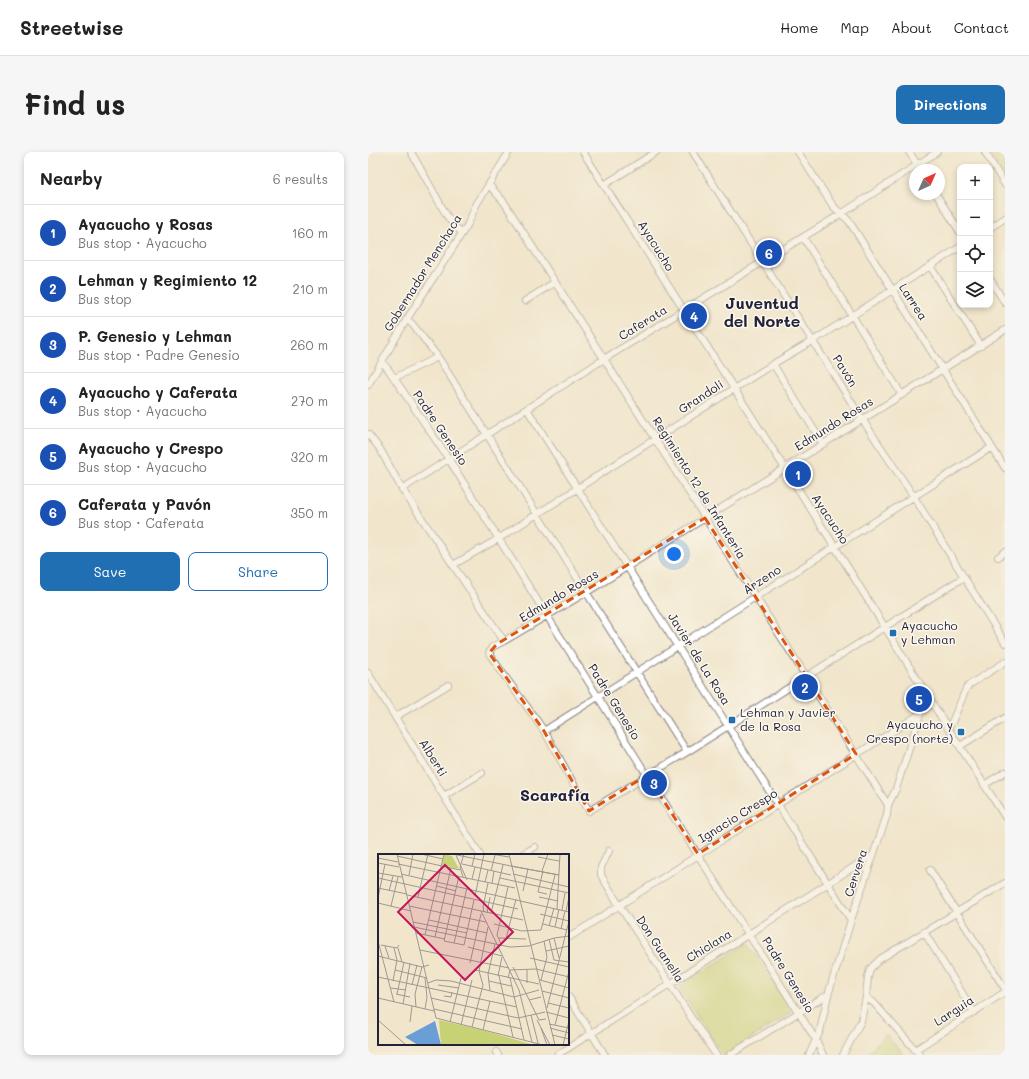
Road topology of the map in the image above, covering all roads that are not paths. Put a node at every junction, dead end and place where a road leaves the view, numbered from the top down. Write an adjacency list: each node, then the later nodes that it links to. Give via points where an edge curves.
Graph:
1 (412, 152): 22 (street, via 447,216)
2 (509, 152): 16 (street, Gobernador Menchaca)
3 (583, 152): 14 (street, Ayacucho)
4 (656, 152): 14 (street)
5 (693, 152): 25 (street, Pavón)
6 (807, 152): 10 (street)
7 (909, 152): 11 (street)
8 (937, 152): 12 (street, Caferata)
9 (984, 152): 15 (street)
10 (799, 154): 18 (street, Larrea)
11 (917, 164)
12 (923, 164)
13 (909, 173): 18 (street, Caferata)
14 (604, 185): 32 (street, Ayacucho)
15 (1005, 185)
16 (489, 186): 22 (street, Gobernador Menchaca); 27 (street, Regimiento 12 de Infantería, via 504,202)
17 (940, 200): 21 (street)
18 (841, 214): 23 (street, Caferata); 29 (street, Larrea, via 849,221)
19 (1005, 218): 20 (street)
20 (993, 226)
21 (957, 227)
22 (462, 233): 34 (street, Gobernador Menchaca)
23 (803, 237): 25 (street, Caferata); 33 (street)
24 (957, 248): 26 (street, Grandoli)
25 (763, 261): 32 (street, Caferata); 36 (street, Pavón)
26 (930, 266): 29 (street, Grandoli); 37 (street)
27 (555, 282): 30 (street); 39 (street, Regimiento 12 de Infantería)
28 (993, 284): 31 (street)
29 (892, 290): 33 (street, Grandoli); 42 (street, Larrea)
30 (525, 301)
31 (1005, 303)
32 (684, 310): 39 (street, Caferata); 45 (street, Ayacucho)
33 (853, 315): 36 (street, Grandoli); 46 (street)
34 (408, 319): 38 (street); 40 (street, Gobernador Menchaca)
35 (1005, 330): 37 (street, Edmundo Rosas)
36 (813, 340): 41 (street, Grandoli); 48 (street, Pavón)
37 (981, 346): 42 (street, Edmundo Rosas)
38 (438, 357): 43 (street); 50 (street)
39 (604, 359): 47 (street, Caferata); 51 (street, Regimiento 12 de Infantería)
40 (382, 362): 43 (street, Padre Genesio); 44 (street, Gobernador Menchaca)
41 (773, 364): 45 (street, Grandoli); 52 (street)
42 (943, 369): 46 (street, Edmundo Rosas); 53 (street, Larrea)
43 (394, 378): 54 (street, Padre Genesio)
44 (368, 385)
45 (734, 389): 51 (street, Grandoli); 55 (street, Ayacucho)
46 (902, 395): 48 (street, Edmundo Rosas)
47 (527, 409): 50 (street, Caferata); 57 (street, Javier de La Rosa)
48 (862, 419): 52 (street, Edmundo Rosas); 59 (street, Pavón)
49 (368, 434): 58 (street, via 380,449)
50 (487, 434): 54 (street, Caferata); 60 (street)
51 (656, 439): 57 (street, Grandoli); 61 (street, Regimiento 12 de Infantería)
52 (823, 444): 55 (street, Edmundo Rosas)
53 (992, 447): 56 (street, Larrea); 59 (street, Arzeno)
54 (448, 458): 58 (street, Caferata); 62 (street, Padre Genesio)
55 (784, 468): 61 (street, Edmundo Rosas); 63 (street, Ayacucho)
56 (1005, 468)
57 (577, 488): 60 (street, Grandoli); 67 (street, Javier de La Rosa)
58 (402, 489): 66 (street)
59 (914, 497): 63 (street, Arzeno); 68 (street, Pavón)
60 (537, 513): 62 (street, Grandoli); 69 (street)
61 (705, 518): 67 (street, Edmundo Rosas); 70 (street, Regimiento 12 de Infantería)
62 (498, 539): 66 (street, Grandoli); 71 (street, Padre Genesio)
63 (835, 547): 70 (street, Arzeno); 72 (street, Ayacucho)
64 (1005, 552): 65 (street)
65 (998, 557)
66 (454, 565): 73 (street)
67 (628, 567): 69 (street, Edmundo Rosas); 75 (street, Javier de La Rosa)
68 (964, 577): 72 (street); 74 (street, Pavón)
69 (587, 592): 71 (street, Edmundo Rosas); 77 (street)
70 (756, 598): 75 (street, Arzeno); 79 (street, Regimiento 12 de Infantería)
71 (547, 616): 73 (street, Edmundo Rosas); 81 (street, Padre Genesio)
72 (886, 627): 79 (street); 82 (street, Ayacucho)
73 (504, 641): 88 (street, Edmundo Rosas, via 492,646 491,655)
74 (1005, 642)
75 (678, 646): 77 (street, Arzeno); 86 (street, Javier de La Rosa)
76 (1005, 662): 87 (street, via 969,685)
77 (638, 672): 81 (street, Arzeno); 90 (street)
78 (368, 673): 84 (street, Alberti)
79 (807, 677): 86 (street); 91 (street, Regimiento 12 de Infantería)
80 (448, 685): 84 (street)
81 (598, 698): 88 (street, Arzeno); 94 (street, Padre Genesio)
82 (932, 703): 83 (street, Cervera); 87 (street, Ayacucho)
83 (920, 714): 91 (street, Ignacio Crespo); 98 (street, Cervera, via 896,789)
84 (395, 717): 96 (street, Alberti)
85 (1005, 718): 89 (street)
86 (728, 726): 90 (street); 97 (street, Javier de La Rosa)
87 (948, 728): 89 (street, Ayacucho)
88 (544, 731): 94 (street, via 589,811)
89 (960, 746): 95 (street, Ayacucho)
90 (687, 752): 94 (street)
91 (856, 754): 97 (street, Ignacio Crespo); 98 (street, Regimiento 12 de Infantería)
92 (1005, 772): 95 (street)
93 (482, 773): 96 (street)
94 (648, 775): 104 (street, Padre Genesio)
95 (984, 785): 99 (street, Ayacucho)
96 (444, 796): 102 (street, Alberti)
97 (778, 805): 104 (street, Ignacio Crespo); 107 (street, Javier de La Rosa)
98 (888, 805): 105 (street, Cervera)
99 (1005, 817)
100 (535, 846): 103 (street)
101 (609, 851): 109 (street, Don Guanella, via 600,872)
102 (479, 854)
103 (523, 854)
104 (698, 854): 109 (street, Ignacio Crespo); 113 (street, Padre Genesio)
105 (873, 856): 107 (street, Chiclana); 111 (street, Cervera)
106 (930, 870): 110 (street)
107 (827, 883): 111 (street, Javier de La Rosa); 113 (street, Chiclana)
108 (1005, 883): 110 (street)
109 (619, 905): 114 (street, Ignacio Crespo); 115 (street, Don Guanella)
110 (957, 913): 112 (street); 116 (street)
111 (851, 920): 117 (street, Cervera)
112 (924, 932): 118 (street, via 874,965 868,977); 120 (street)
113 (749, 934): 115 (street, Chiclana); 121 (street, Padre Genesio)
114 (569, 937)
115 (670, 984): 122 (street, Chiclana); 127 (street, Don Guanella)
116 (1005, 990): 120 (street, Larguia)
117 (828, 995): 121 (street); 123 (street, Cervera)
118 (866, 997): 124 (street); 131 (street, via 861,1021)
119 (569, 998): 122 (street)
120 (974, 1012): 124 (street, Larguia)
121 (798, 1013): 123 (street, Padre Genesio); 128 (street)
122 (592, 1033): 125 (street, Chiclana); 126 (street)
123 (816, 1040): 129 (street, Cervera); 130 (street, Padre Genesio)
124 (915, 1050): 132 (street)
125 (557, 1055)
126 (605, 1055)
127 (716, 1055)
128 (730, 1055)
129 (809, 1055)
130 (823, 1055)
131 (843, 1055)
132 (920, 1055)

